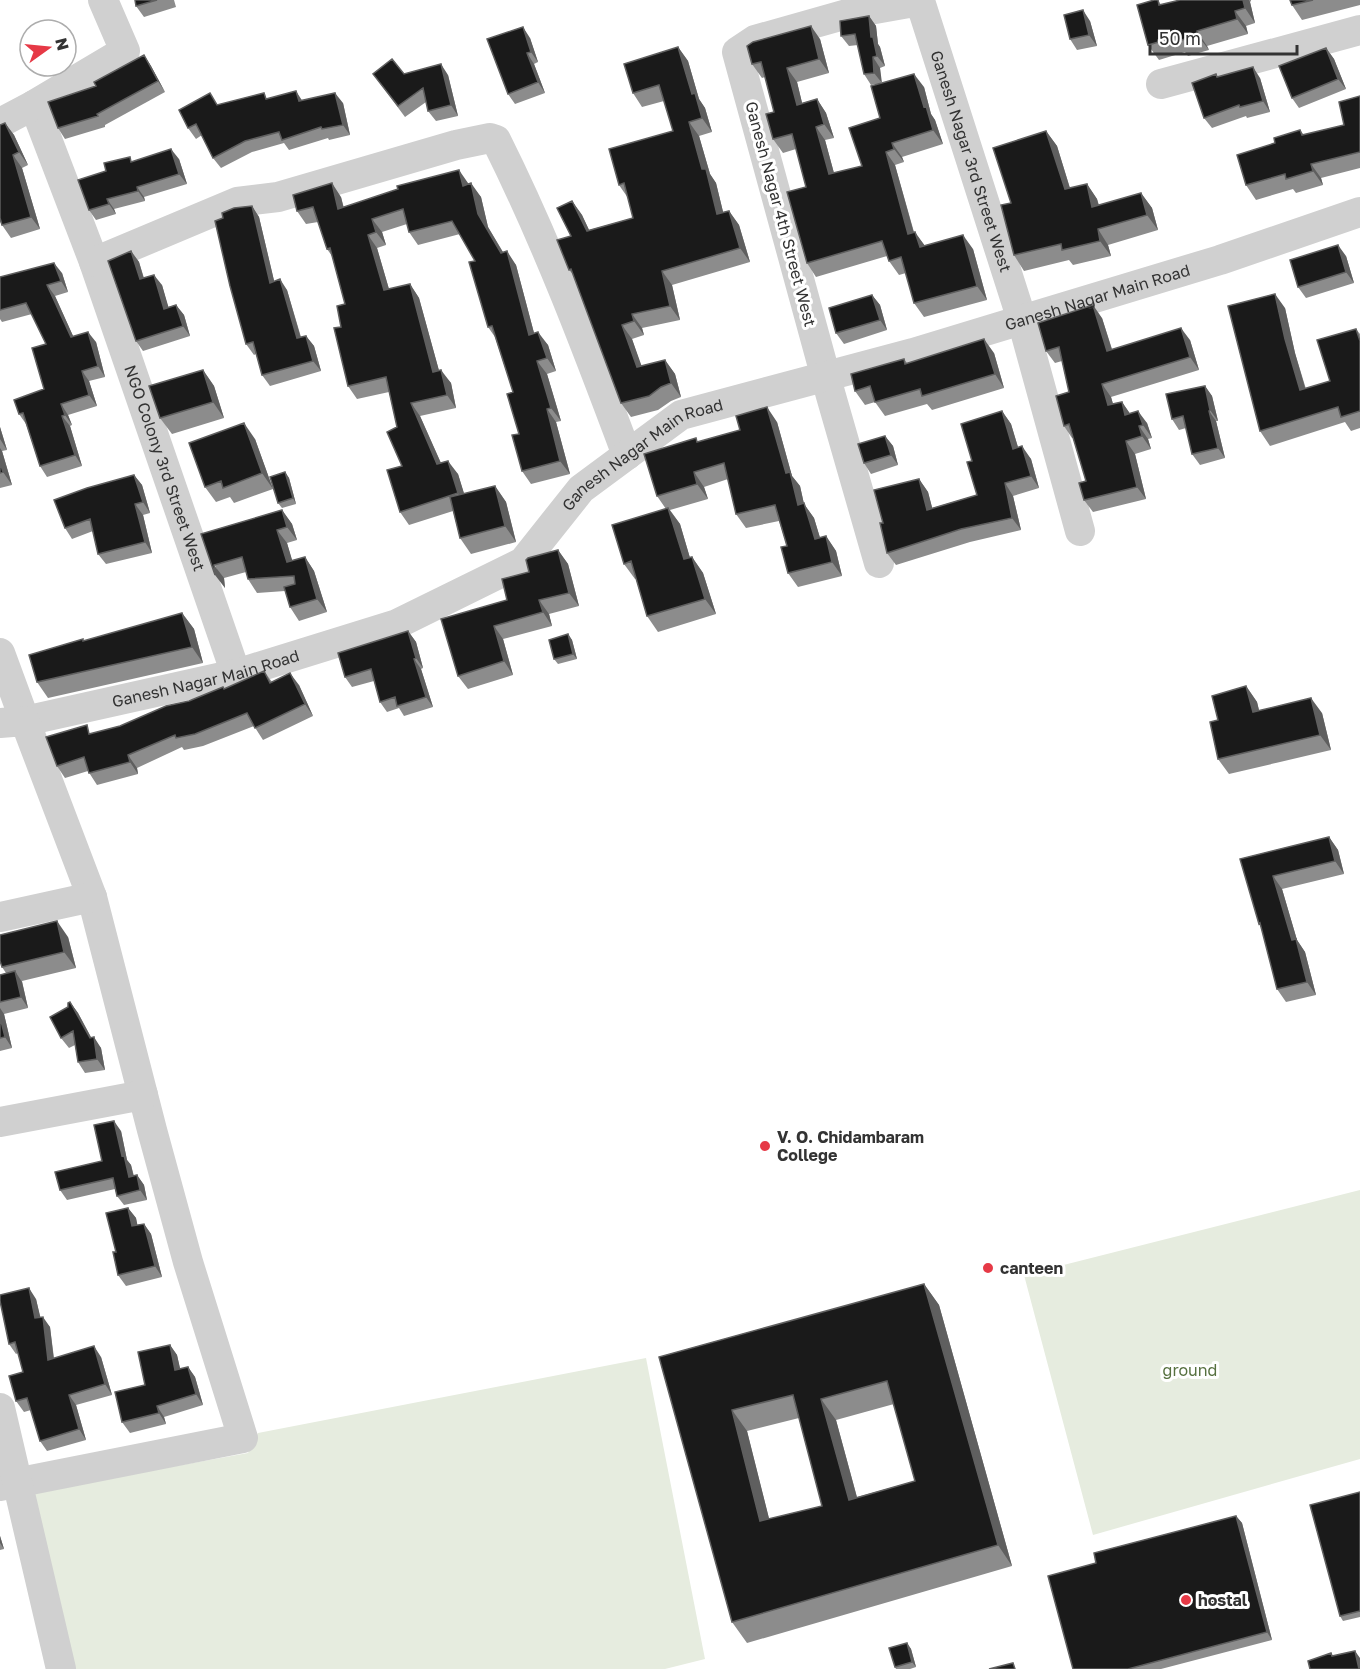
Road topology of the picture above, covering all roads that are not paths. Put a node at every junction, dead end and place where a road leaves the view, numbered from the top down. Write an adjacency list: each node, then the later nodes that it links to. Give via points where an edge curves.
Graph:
1 (104, 0): 5 (street, via 125,51)
2 (920, 1): 9 (street, Ganesh Nagar 3rd Street West); 10 (street, Ganesh Nagar 4th Street West, via 847,14 755,40 737,52)
3 (1360, 30): 4 (street)
4 (1161, 84)
5 (34, 105): 6 (street); 8 (street, NGO Colony 3rd Street West)
6 (0, 123)
7 (1360, 212): 9 (street, Ganesh Nagar Main Road, via 1220,260)
8 (94, 262): 11 (street, via 237,202 278,197 456,145 496,140 576,320); 15 (street, NGO Colony 3rd Street West)
9 (1022, 320): 10 (street, Ganesh Nagar Main Road); 12 (street, Ganesh Nagar 3rd Street West)
10 (826, 376): 11 (street, Ganesh Nagar Main Road, via 681,415); 13 (street, Ganesh Nagar 4th Street West)
11 (627, 455): 15 (street, Ganesh Nagar Main Road, via 580,489 523,562 397,624)
12 (1080, 531)
13 (879, 563)
14 (0, 653): 16 (street)
15 (236, 674): 16 (street, Ganesh Nagar Main Road)
16 (13, 722): 17 (street)
17 (92, 897): 18 (street); 19 (street)
18 (0, 917)
19 (142, 1095): 20 (street); 22 (street, via 188,1262 243,1438)
20 (0, 1122)
21 (0, 1408): 22 (street)
22 (9, 1484): 23 (street)
23 (61, 1669)

